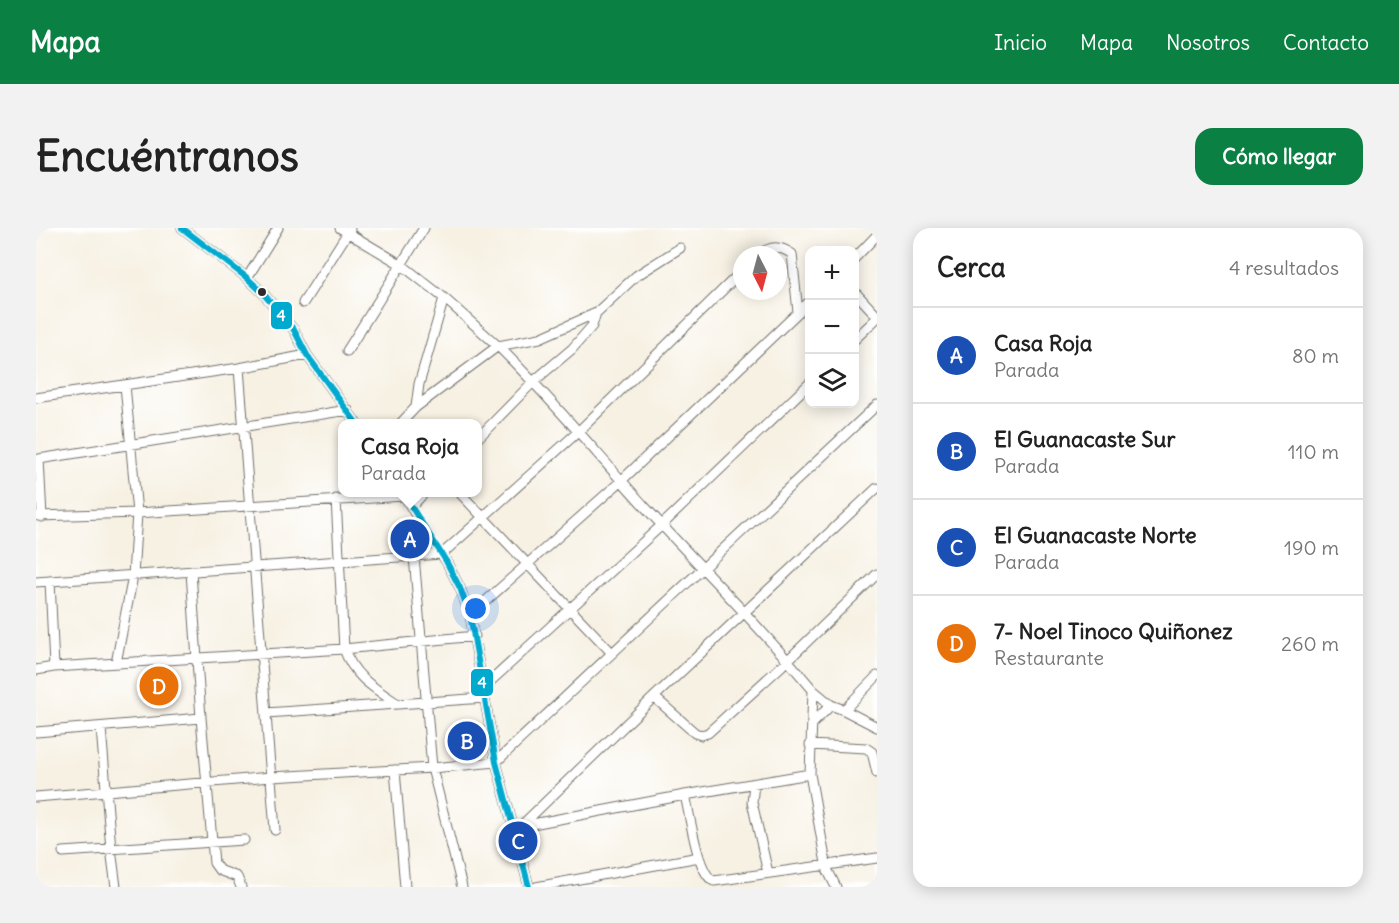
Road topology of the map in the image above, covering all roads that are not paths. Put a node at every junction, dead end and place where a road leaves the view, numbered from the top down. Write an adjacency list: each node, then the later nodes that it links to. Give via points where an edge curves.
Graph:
1 (182, 228): 10 (street)
2 (278, 228): 10 (street)
3 (423, 228): 9 (street)
4 (346, 230): 9 (street); 16 (street)
5 (877, 235): 8 (street)
6 (680, 248): 19 (street, via 636,276)
7 (787, 251): 12 (street, via 792,254)
8 (859, 255)
9 (402, 265): 15 (street); 23 (street)
10 (248, 278): 24 (street, via 294,330)
11 (733, 280): 36 (street)
12 (796, 291): 14 (street); 18 (street)
13 (859, 296): 20 (street)
14 (805, 297)
15 (444, 298): 22 (street); 31 (street)
16 (303, 303)
17 (805, 305): 18 (street)
18 (798, 312): 40 (street)
19 (596, 313): 22 (street, via 540,338); 26 (street, via 592,326 572,349)
20 (877, 317): 21 (street)
21 (859, 336)
22 (498, 346): 26 (street); 31 (street)
23 (347, 351)
24 (307, 355): 25 (street); 32 (street)
25 (239, 368): 27 (street); 35 (street)
26 (534, 381): 36 (street); 37 (street)
27 (125, 385): 29 (street); 38 (street)
28 (805, 388): 52 (street)
29 (36, 398)
30 (877, 405): 58 (street)
31 (416, 407): 34 (street)
32 (348, 410): 33 (street); 35 (street)
33 (354, 419)
34 (404, 419)
35 (244, 427): 38 (street); 47 (street)
36 (579, 431): 40 (street); 51 (street)
37 (482, 433)
38 (132, 443): 39 (street); 49 (street)
39 (37, 458): 50 (street)
40 (621, 481): 52 (street); 56 (street)
41 (877, 488): 65 (street)
42 (363, 497): 46 (street)
43 (405, 497): 48 (street)
44 (420, 497): 48 (street)
45 (464, 497): 51 (street)
46 (336, 499): 47 (street); 55 (street)
47 (250, 506): 49 (street); 57 (street)
48 (411, 507): 53 (street)
49 (137, 513): 50 (street); 61 (street)
50 (39, 516)
51 (484, 517): 53 (street); 56 (street)
52 (662, 525): 58 (street); 64 (street)
53 (442, 554): 54 (street); 66 (street)
54 (414, 556): 55 (street); 68 (street)
55 (339, 561): 57 (street); 69 (street)
56 (527, 562): 64 (street); 66 (street)
57 (255, 567): 59 (street); 71 (street)
58 (704, 568): 65 (street); 70 (street)
59 (191, 572): 61 (street); 72 (street)
60 (877, 574): 73 (street)
61 (133, 576): 62 (street); 74 (street)
62 (50, 581): 63 (street); 75 (street)
63 (36, 582)
64 (569, 610): 70 (street); 78 (street)
65 (744, 611): 73 (street); 80 (street)
66 (470, 615): 67 (street)
67 (475, 636): 68 (street); 78 (street)
68 (420, 641): 69 (street); 82 (street)
69 (344, 649): 71 (street); 83 (street, via 359,676)
70 (611, 652): 93 (street)
71 (261, 653): 72 (street); 86 (street)
72 (198, 658): 74 (street); 87 (street)
73 (788, 660): 79 (street); 80 (street, via 708,734 695,733)
74 (116, 663): 75 (street)
75 (54, 667): 76 (street)
76 (36, 670)
77 (877, 676): 85 (street)
78 (483, 688): 81 (street)
79 (813, 690): 84 (street); 88 (street)
80 (654, 697): 106 (street)
81 (485, 699): 82 (street); 93 (street)
82 (426, 703): 83 (street); 94 (street)
83 (398, 704): 86 (street)
84 (831, 705): 85 (street); 88 (street)
85 (844, 710): 89 (street)
86 (266, 713): 98 (street)
87 (201, 718): 90 (street); 99 (street)
88 (813, 723): 92 (street)
89 (877, 727)
90 (101, 728): 91 (street); 102 (street)
91 (36, 732)
92 (810, 745): 96 (street, via 866,748 872,752); 97 (street)
93 (496, 762): 94 (street); 106 (street)
94 (432, 768): 95 (street); 119 (street)
95 (395, 770): 98 (street); 118 (street)
96 (877, 773)
97 (810, 774): 100 (street); 114 (street)
98 (271, 777): 99 (street); 107 (street)
99 (208, 784): 102 (street); 109 (street)
100 (754, 784): 101 (street); 105 (street)
101 (738, 786): 103 (street); 105 (street)
102 (107, 791): 104 (street); 110 (street)
103 (686, 795): 106 (street); 112 (street)
104 (36, 797)
105 (752, 802): 115 (street)
106 (517, 827): 120 (street)
107 (275, 830)
108 (243, 840): 109 (street)
109 (211, 843): 110 (street); 117 (street, via 216,867 237,877)
110 (111, 849): 111 (street); 116 (street)
111 (63, 852)
112 (699, 857): 115 (street, via 706,876 714,881); 121 (street)
113 (877, 858): 114 (street)
114 (827, 865): 115 (street); 122 (street)
115 (768, 873)
116 (116, 887)
117 (242, 887)
118 (405, 887)
119 (462, 887)
120 (529, 887)
121 (536, 887)
122 (836, 887)

